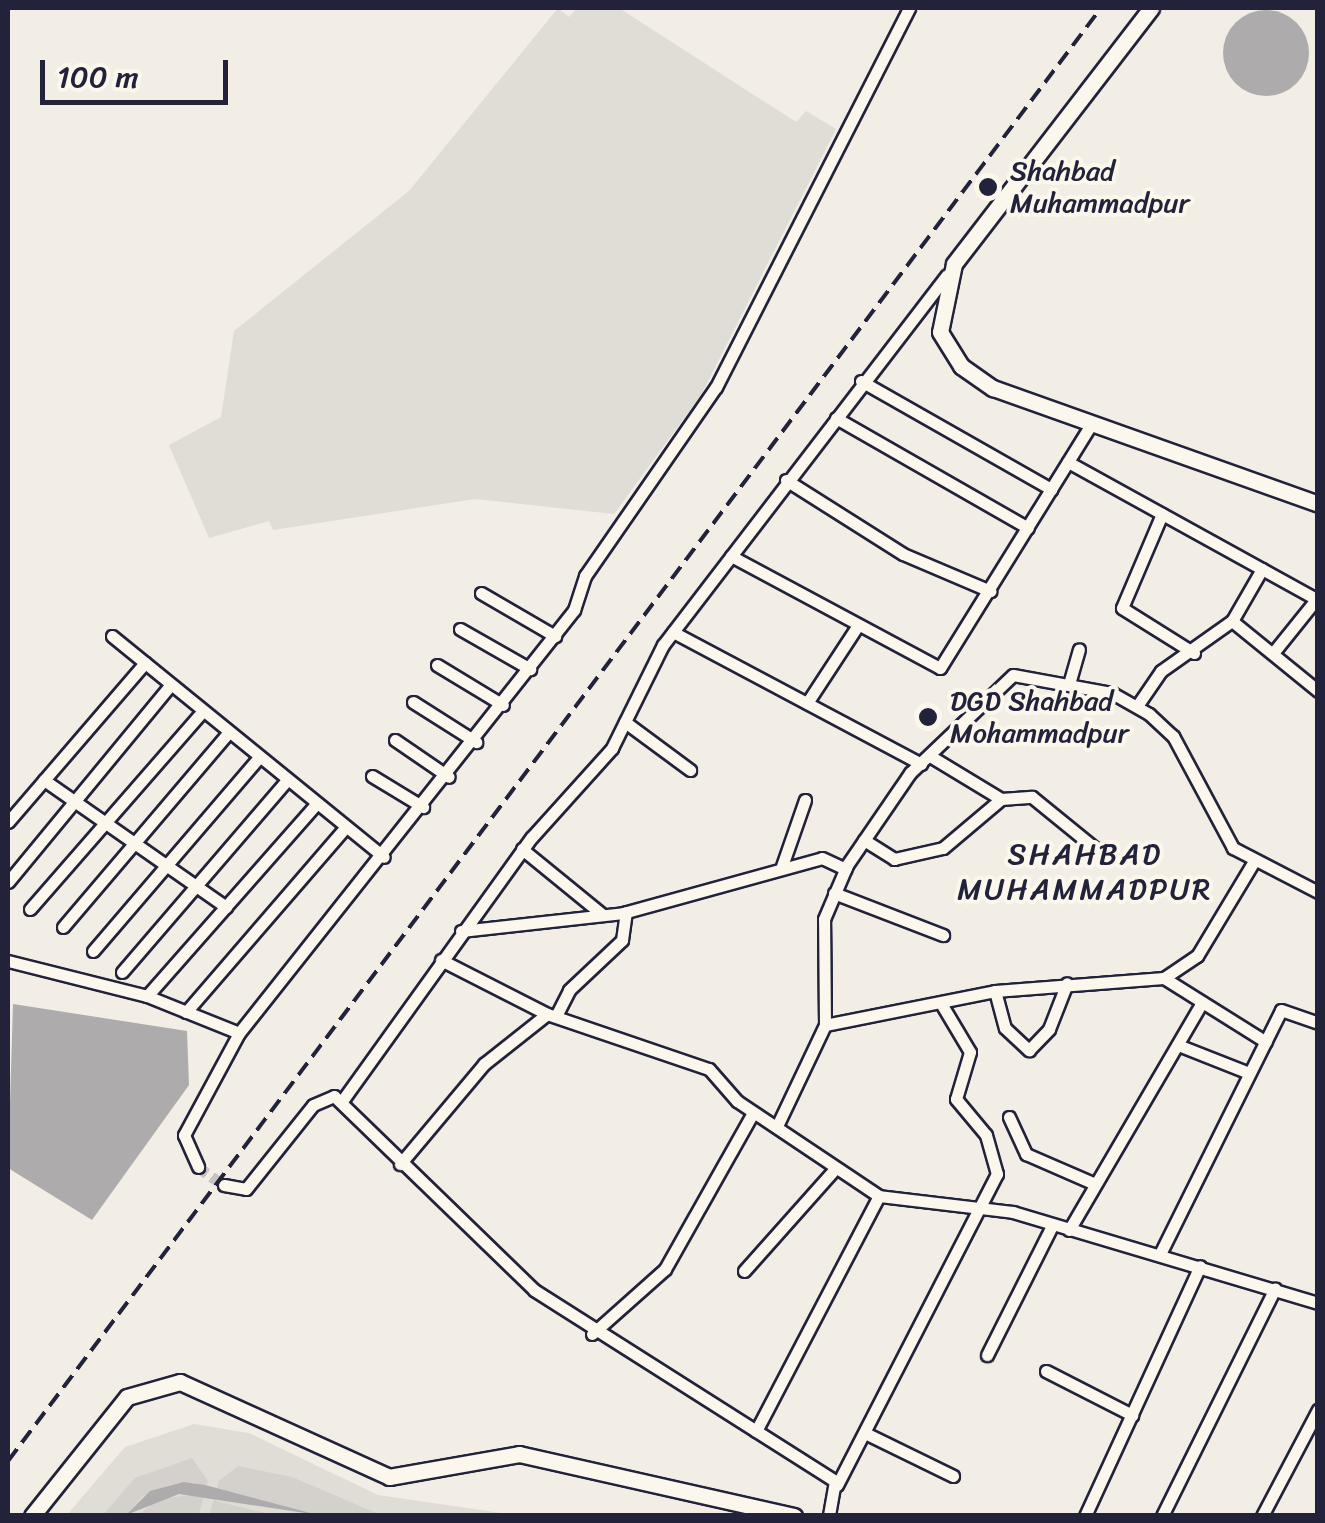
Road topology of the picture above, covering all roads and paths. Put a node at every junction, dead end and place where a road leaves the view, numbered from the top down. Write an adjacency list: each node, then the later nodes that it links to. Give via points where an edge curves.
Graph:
1 (908, 8): 23 (street, via 710,396 585,576)
2 (1151, 8): 3 (street)
3 (947, 275): 4 (street); 6 (street, via 940,332 960,366)
4 (861, 381): 5 (street); 9 (street)
5 (836, 418): 8 (street); 12 (street)
6 (1091, 424): 7 (street); 10 (street)
7 (1068, 462): 9 (street); 11 (street)
8 (786, 480): 13 (street); 15 (street, via 907,556)
9 (1052, 489): 12 (street)
10 (1318, 504)
11 (1162, 514): 14 (street); 25 (street, via 1122,608)
12 (1028, 528): 15 (street)
13 (731, 556): 19 (street); 21 (street)
14 (1262, 569): 17 (street); 18 (street)
15 (990, 591): 19 (street, via 938,669)
16 (481, 593): 23 (street)
17 (1317, 598): 26 (street)
18 (1232, 621): 25 (street); 26 (street)
19 (858, 624): 34 (street)
20 (460, 629): 29 (street)
21 (673, 632): 34 (street); 38 (street)
22 (112, 636): 27 (street)
23 (556, 636): 29 (street)
24 (1078, 649): 31 (street)
25 (1194, 653): 36 (street, via 1161,671)
26 (1274, 654): 32 (street)
27 (145, 663): 30 (street); 47 (street)
28 (437, 664): 35 (street)
29 (530, 669): 35 (street)
30 (171, 684): 37 (street); 50 (street)
31 (1069, 684): 36 (street); 43 (street, via 1014,675)
32 (1318, 690)
33 (413, 702): 41 (street)
34 (807, 703): 43 (street)
35 (503, 705): 41 (street)
36 (1137, 706): 62 (street, via 1167,728 1211,821)
37 (204, 711): 39 (street); 55 (street)
38 (625, 722): 44 (street); 61 (street)
39 (229, 732): 42 (street); 58 (street)
40 (395, 740): 46 (street)
41 (476, 742): 46 (street)
42 (259, 757): 48 (street); 63 (street)
43 (925, 760): 49 (street); 57 (street)
44 (690, 770)
45 (372, 776): 53 (street)
46 (450, 776): 53 (street)
47 (44, 780): 50 (street); 54 (street)
48 (287, 780): 52 (street); 67 (street)
49 (1001, 799): 57 (street, via 944,848 894,859); 59 (street, via 1032,797)
50 (73, 800): 55 (street); 66 (street)
51 (805, 800): 64 (street)
52 (316, 804): 56 (street); 70 (street)
53 (422, 807): 60 (street)
54 (8, 822)
55 (105, 822): 58 (street); 71 (street)
56 (345, 828): 60 (street); 87 (street)
57 (864, 840): 65 (street)
58 (136, 841): 63 (street); 74 (street)
59 (1096, 849)
60 (390, 850): 91 (street)
61 (522, 850): 73 (street); 75 (street)
62 (1254, 861): 68 (street); 81 (street, via 1197,956)
63 (167, 865): 67 (street); 77 (street)
64 (782, 866): 65 (street, via 826,858); 72 (street)
65 (846, 869): 69 (street)
66 (8, 882)
67 (197, 886): 70 (street); 80 (street)
68 (1318, 892)
69 (834, 893): 76 (street); 90 (street, via 823,934)
70 (226, 907): 84 (street)
71 (30, 909)
72 (626, 912): 73 (street); 88 (street, via 622,940)
73 (603, 916): 75 (street)
74 (62, 927)
75 (461, 932): 78 (street)
76 (944, 935)
77 (93, 951)
78 (441, 960): 88 (street); 95 (street)
79 (8, 961): 84 (street)
80 (122, 972)
81 (1164, 978): 82 (street); 85 (street)
82 (1067, 982): 83 (street); 83 (street, via 1049,1029 1029,1050 1005,1028)
83 (995, 991): 86 (street)
84 (147, 996): 87 (street)
85 (1202, 1004): 92 (street); 93 (street)
86 (942, 1005): 90 (street); 105 (street, via 970,1052 956,1098 998,1167)
87 (186, 1012): 91 (street)
88 (552, 1015): 96 (street, via 709,1069); 99 (street, via 484,1064)
89 (1318, 1023): 92 (street, via 1286,1006)
90 (825, 1024): 98 (street)
91 (239, 1033): 100 (street, via 184,1135)
92 (1266, 1042): 94 (street)
93 (1178, 1045): 94 (street); 102 (street)
94 (1249, 1073): 108 (street)
95 (342, 1101): 99 (street); 103 (street, via 323,1096 246,1188)
96 (753, 1112): 98 (street); 113 (street, via 665,1269)
97 (1008, 1116): 102 (street, via 1026,1154)
98 (778, 1124): 101 (street)
99 (400, 1164): 113 (street)
100 (198, 1167)
101 (833, 1171): 104 (street); 110 (street)
102 (1095, 1184): 107 (street)
103 (224, 1185)
104 (879, 1196): 105 (street); 118 (street)
105 (980, 1204): 106 (street); 119 (street)
106 (1052, 1226): 107 (street); 114 (street)
107 (1069, 1230): 108 (street)
108 (1160, 1254): 109 (street)
109 (1200, 1266): 111 (street); 117 (street)
110 (744, 1270)
111 (1274, 1288): 112 (street); 126 (street)
112 (1318, 1303)
113 (592, 1334): 118 (street)
114 (987, 1355)
115 (1046, 1370): 117 (street)
116 (1318, 1410): 127 (street)
117 (1132, 1415): 125 (street)
118 (756, 1431): 121 (street)
119 (865, 1433): 120 (street); 121 (street)
120 (952, 1476)
121 (837, 1484): 124 (street)
122 (32, 1516): 123 (street, via 127,1397 180,1382 389,1477 520,1454)
123 (794, 1516)
124 (829, 1516)
125 (1085, 1516)
126 (1162, 1516)
127 (1262, 1516)

